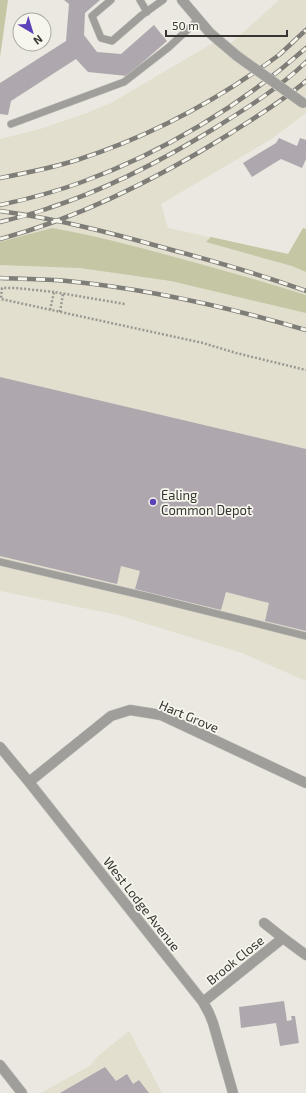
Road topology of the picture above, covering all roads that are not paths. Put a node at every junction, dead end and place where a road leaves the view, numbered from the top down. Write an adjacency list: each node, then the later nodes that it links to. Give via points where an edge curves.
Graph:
1 (111, 0): 5 (lane, via 92,16 101,38 112,41)
2 (140, 0): 5 (lane)
3 (163, 0): 5 (lane)
4 (182, 0): 6 (street)
5 (147, 12)
6 (199, 19): 7 (street, bridge, via 237,56); 8 (lane, via 169,47 124,82)
7 (305, 104)
8 (11, 124)
9 (0, 562): 10 (lane)
10 (306, 636)
11 (0, 747): 12 (street, West Lodge Avenue)
12 (29, 782): 13 (street, Hart Grove, via 111,716 130,710 161,716); 17 (street, West Lodge Avenue)
13 (306, 783)
14 (264, 924): 15 (street, Brook Close)
15 (283, 938): 16 (street, Brook Close); 17 (street, Brook Close)
16 (306, 955)
17 (203, 1002): 20 (street, West Lodge Avenue, via 213,1023)
18 (0, 1065): 19 (street)
19 (22, 1093)
20 (233, 1093)

